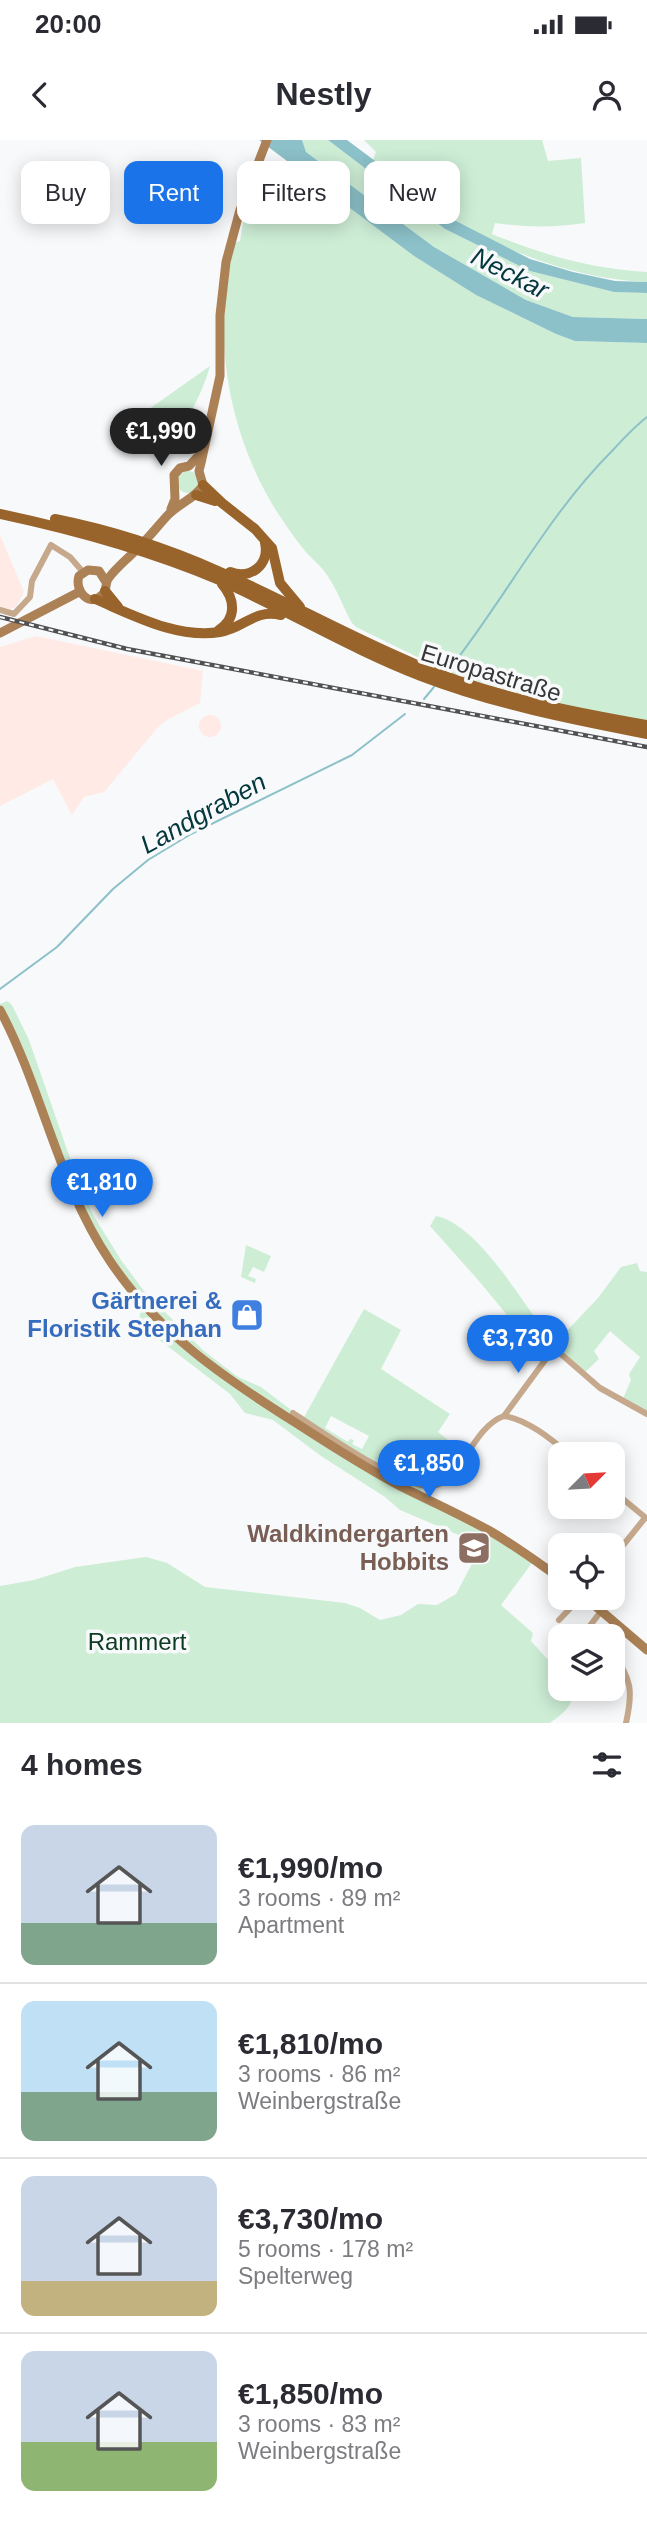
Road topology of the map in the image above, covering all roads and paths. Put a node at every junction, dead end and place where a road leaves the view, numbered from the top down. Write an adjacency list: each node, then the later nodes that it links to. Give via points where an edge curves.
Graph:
1 (267, 140): 2 (street, via 226,262 220,376)
2 (203, 450): 3 (street); 4 (street)
3 (189, 466): 4 (street); 6 (street, via 174,475)
4 (199, 471): 5 (street)
5 (203, 485): 7 (street); 8 (main road)
6 (175, 491): 7 (street); 10 (street)
7 (192, 496): 8 (main road); 10 (street)
8 (222, 503): 11 (main road)
9 (0, 511): 12 (main road, via 89,527); 14 (main road, Europastraße, via 107,539)
10 (169, 513): 15 (street)
11 (263, 537): 12 (main road, via 267,552 256,571); 20 (main road, via 272,548 280,583)
12 (216, 570): 20 (main road, Europastraße)
13 (83, 572): 15 (street, via 91,570); 16 (street, via 77,582); 18 (street, via 51,545 32,580 30,597 14,614)
14 (219, 581): 21 (main road, Europastraße); 23 (main road, via 232,599 232,617)
15 (104, 582): 17 (street); 19 (main road)
16 (79, 592): 17 (street); 22 (street)
17 (95, 598): 19 (main road)
18 (0, 610)
19 (123, 612): 23 (main road, via 175,629)
20 (311, 616): 24 (main road, Europastraße)
21 (299, 619): 23 (main road, via 271,612); 24 (main road, Europastraße, via 379,658)
22 (0, 632)
23 (214, 633)
24 (439, 678): 25 (main road, Europastraße); 26 (main road, Europastraße, via 540,712)
25 (647, 725)
26 (647, 734)
27 (0, 1010): 35 (street, via 23,1057 77,1203 110,1261 159,1322 202,1361 255,1397 398,1485 492,1532)
28 (293, 1413): 30 (street, via 387,1471 431,1486 449,1478 489,1426)
29 (647, 1414): 30 (street, via 600,1388 554,1348)
30 (504, 1416): 31 (street)
31 (553, 1442)
32 (625, 1501): 33 (street)
33 (646, 1518): 34 (street)
34 (625, 1543)
35 (548, 1570)
36 (569, 1610): 38 (street)
37 (602, 1610): 39 (street); 40 (street)
38 (559, 1620)
39 (592, 1624)
40 (647, 1650)
41 (625, 1672): 42 (street, via 630,1685)
42 (626, 1723)

